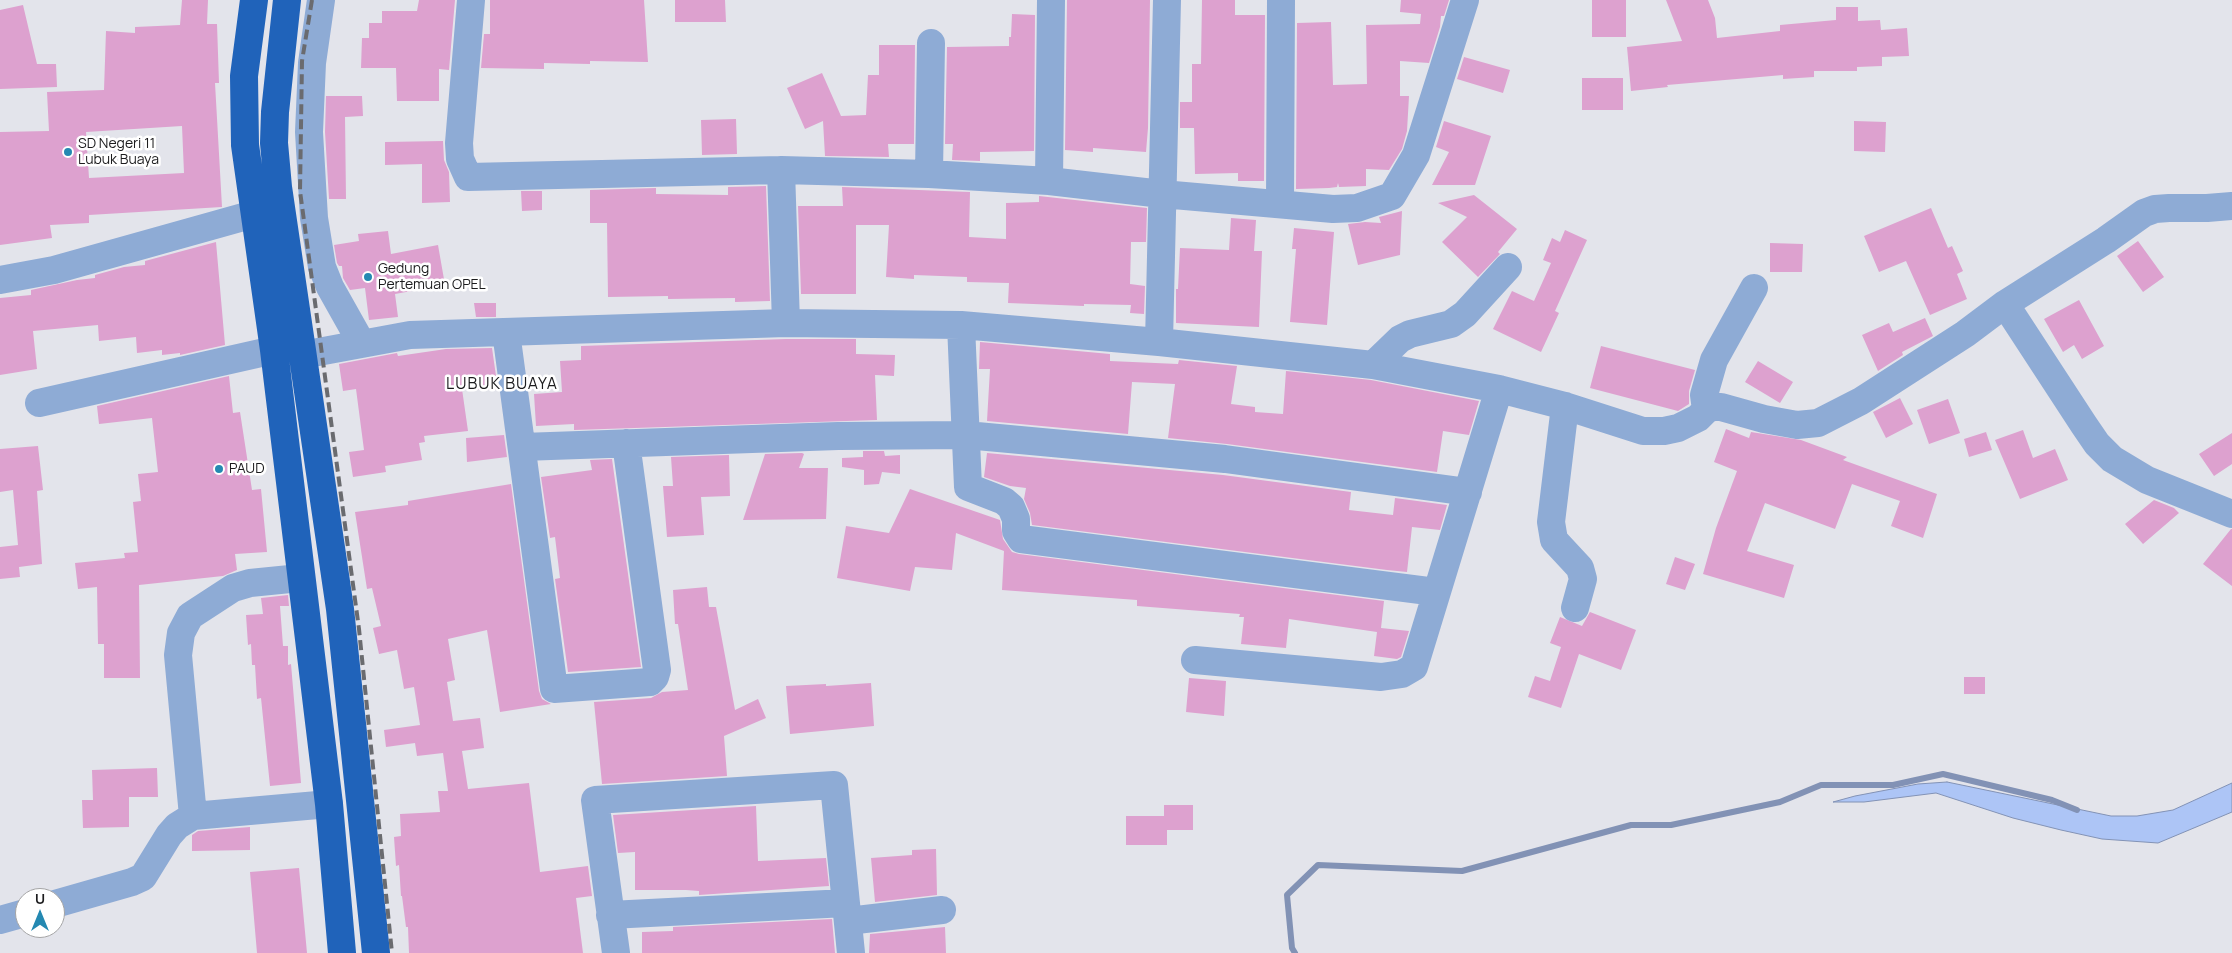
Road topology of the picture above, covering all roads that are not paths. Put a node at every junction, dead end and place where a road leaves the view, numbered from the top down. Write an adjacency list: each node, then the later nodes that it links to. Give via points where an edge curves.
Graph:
1 (287, 0): 9 (highway)
2 (321, 0): 26 (street, via 312,63 309,132 314,218 322,267)
3 (471, 0): 11 (street, via 459,143 460,159 468,177)
4 (1051, 0): 13 (street)
5 (1167, 0): 14 (street)
6 (1281, 0): 15 (street)
7 (1465, 0): 15 (street, via 1416,155 1392,196 1357,208)
8 (252, 11): 9 (highway, via 262,24); 17 (highway, via 244,76 244,106 245,145)
9 (284, 31): 28 (highway, via 274,143)
10 (931, 43): 12 (street)
11 (781, 170): 12 (street); 22 (street)
12 (929, 174): 13 (street)
13 (1049, 181): 14 (street)
14 (1162, 194): 15 (street); 25 (street)
15 (1280, 204)
16 (2232, 206): 21 (street, via 2156,209 2144,213)
17 (254, 214): 19 (street, via 54,270); 27 (highway)
18 (1508, 267): 29 (street, via 1465,314 1451,324 1400,339)
19 (0, 280)
20 (1754, 288): 33 (street, via 1714,360 1704,395)
21 (2005, 304): 33 (street, via 1965,334 1860,401 1818,423 1797,425 1722,406); 38 (street, via 2097,444 2112,459 2147,480)
22 (786, 323): 23 (street); 24 (street)
23 (961, 325): 25 (street); 34 (street)
24 (506, 332): 26 (street, via 410,334); 36 (street)
25 (1158, 342): 29 (street)
26 (362, 344): 28 (street)
27 (274, 350): 31 (street); 39 (highway)
28 (302, 355): 52 (highway, via 340,609)
29 (1373, 365): 30 (street)
30 (1499, 389): 32 (street); 37 (street)
31 (39, 403)
32 (1565, 406): 33 (street, via 1643,431 1678,428); 41 (street, via 1551,522 1554,540 1580,568 1583,579)
33 (1706, 410)
34 (966, 435): 35 (street); 37 (street, via 1226,459); 40 (street, via 968,487 1004,500 1016,519 1016,531 1021,540)
35 (626, 444): 36 (street); 36 (street, via 657,670 655,677 650,682 554,689)
36 (522, 447)
37 (1468, 492): 40 (street)
38 (2232, 514)
39 (300, 578): 43 (highway); 44 (street, via 233,588 190,616 181,634 178,655)
40 (1436, 592): 42 (street, via 1418,659 1414,667 1402,674 1381,677)
41 (1575, 608)
42 (1195, 660)
43 (329, 804): 44 (street); 51 (highway)
44 (194, 816): 45 (street, via 169,835 143,877)
45 (65, 901)
46 (942, 910): 47 (street)
47 (847, 912): 48 (street); 48 (street, via 834,785 595,800); 54 (street)
48 (610, 915): 53 (street)
49 (15, 916): 50 (street)
50 (0, 920)
51 (342, 953)
52 (376, 953)
53 (616, 953)
54 (852, 953)

